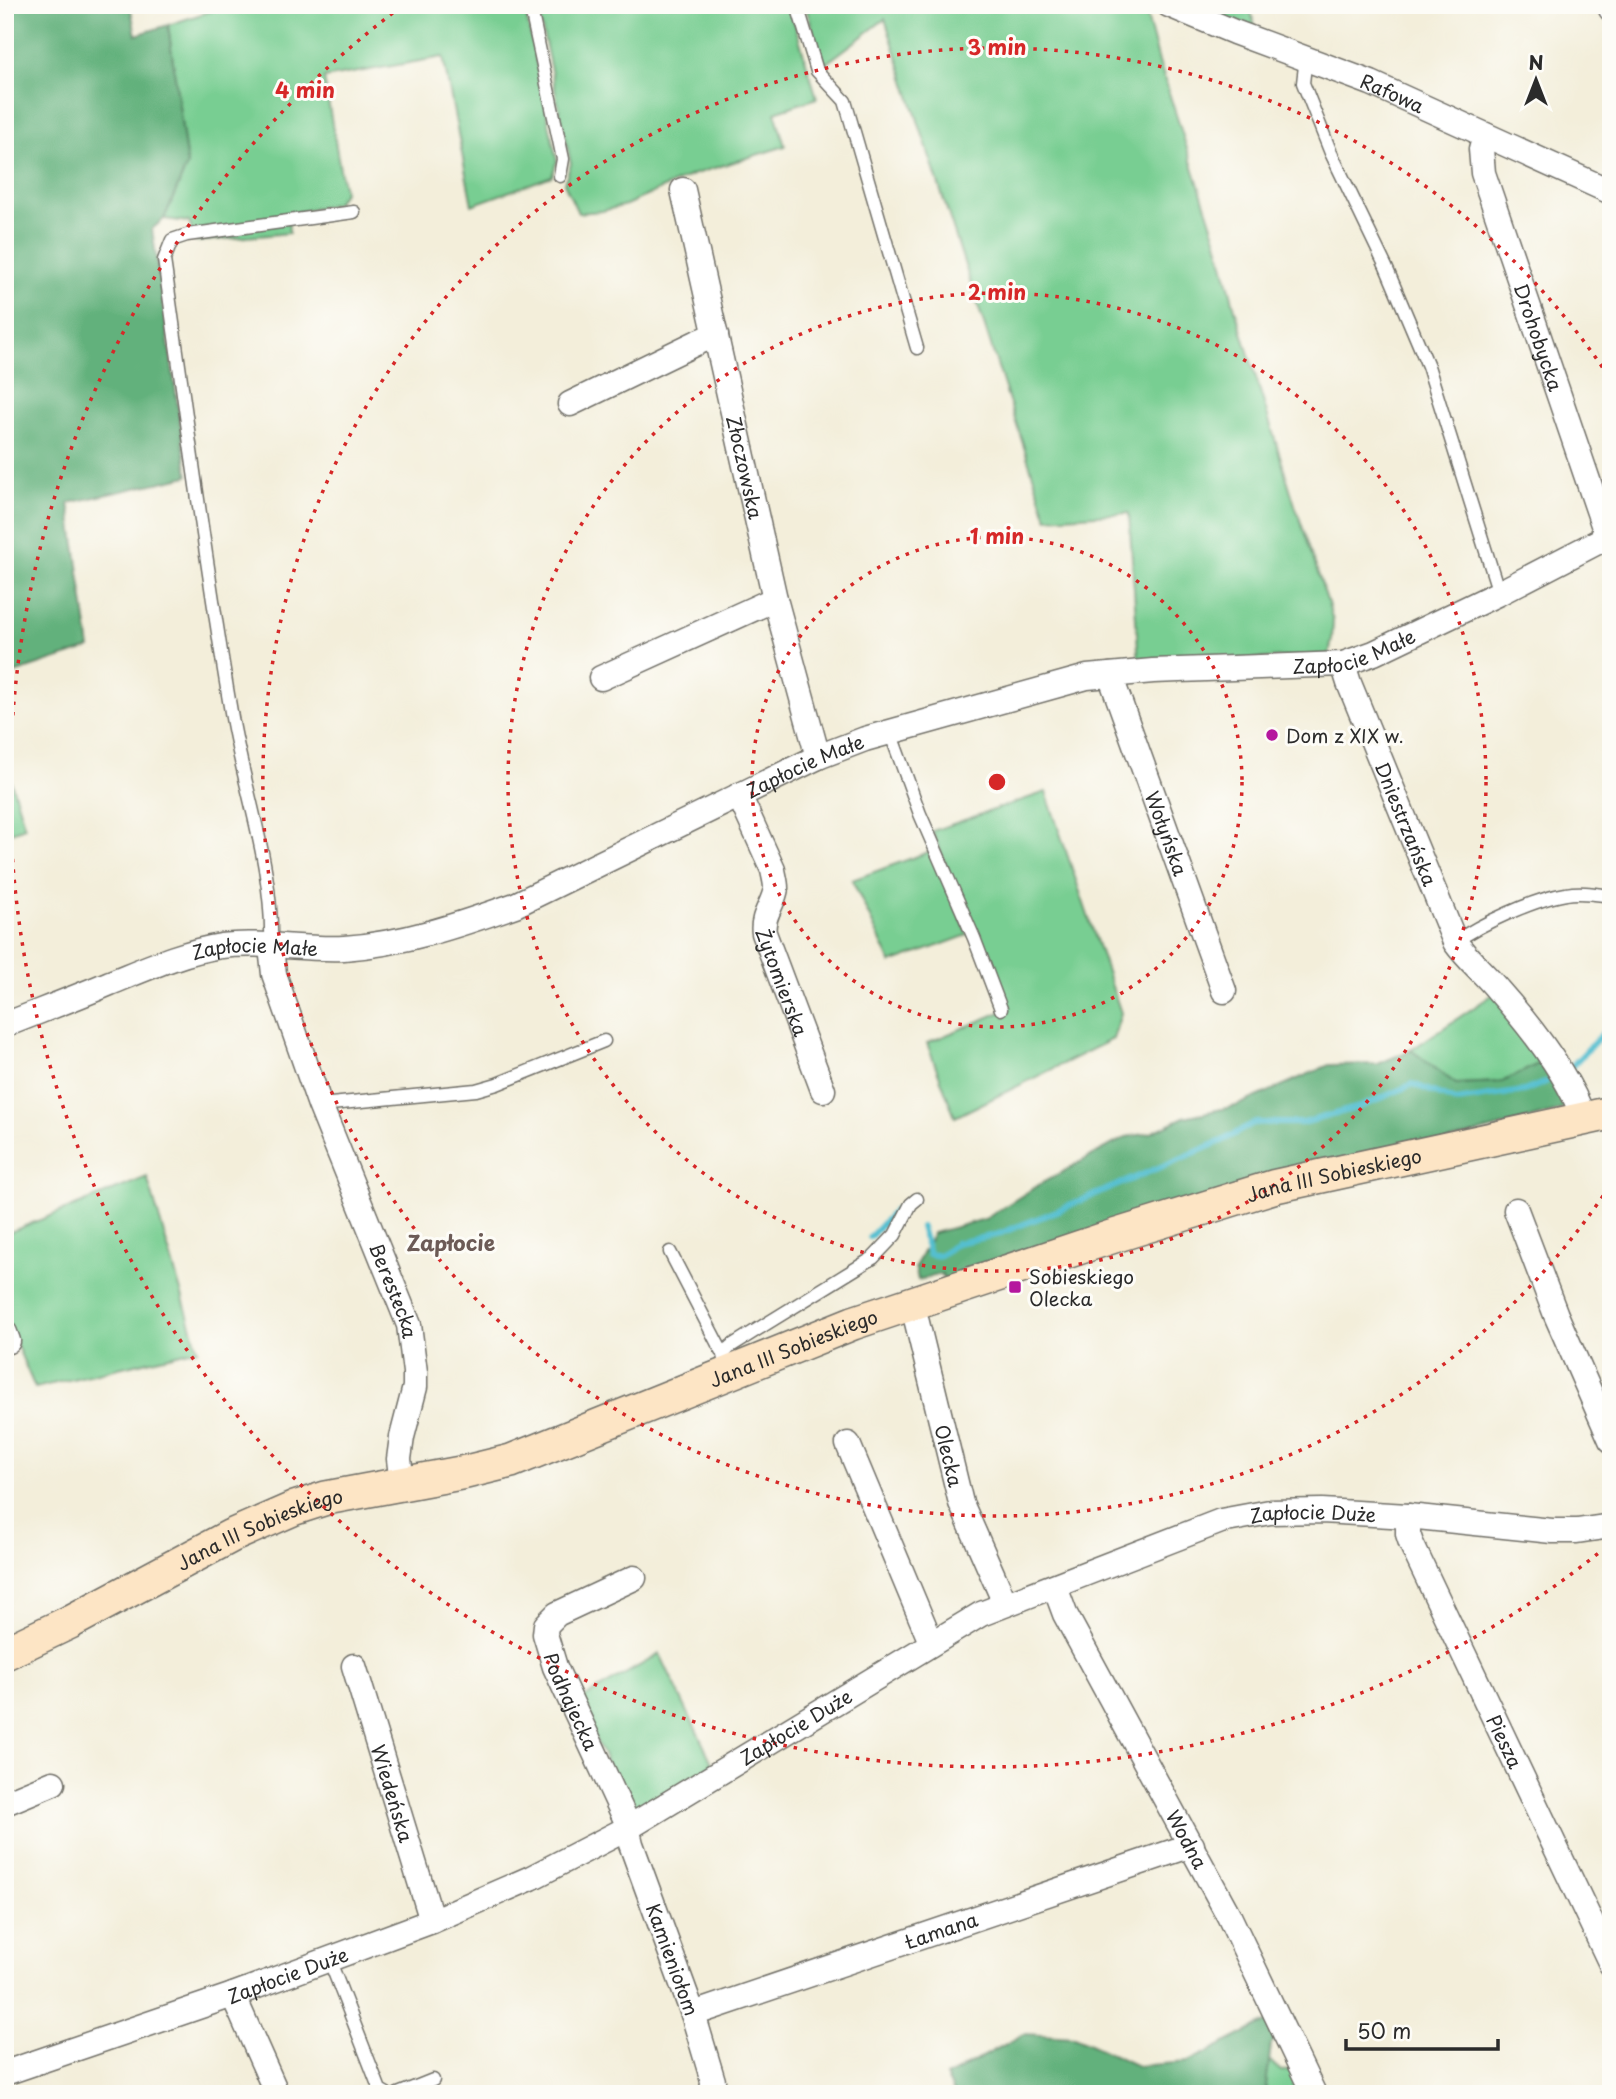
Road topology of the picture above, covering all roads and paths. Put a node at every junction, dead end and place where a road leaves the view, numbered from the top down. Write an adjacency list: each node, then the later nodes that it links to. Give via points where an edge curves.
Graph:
1 (530, 5): 6 (lane, via 563,159)
2 (797, 5): 11 (lane, via 817,71 845,101)
3 (1169, 5): 4 (street, Rafowa)
4 (1306, 57): 5 (street, Rafowa); 14 (lane, via 1303,83 1428,366)
5 (1485, 135): 8 (street, Rafowa); 13 (street, Drohobycka, via 1480,149 1483,173)
6 (560, 176)
7 (683, 190): 10 (street, Złoczowska)
8 (1611, 192)
9 (354, 212): 24 (lane, via 187,234 172,240 164,260 215,618 268,884)
10 (716, 335): 12 (street); 15 (street, Złoczowska)
11 (917, 348)
12 (570, 404)
13 (1609, 536): 14 (street, Zapłocie Małe)
14 (1499, 593): 16 (street, Zapłocie Małe)
15 (775, 599): 18 (street); 20 (street, Złoczowska)
16 (1343, 664): 17 (street, Zapłocie Małe); 23 (street, Dniestrzańska)
17 (1110, 674): 19 (street, Zapłocie Małe); 25 (street, Wołyńska)
18 (601, 678)
19 (890, 732): 20 (street, Zapłocie Małe); 26 (lane)
20 (818, 757): 21 (street, Zapłocie Małe)
21 (739, 794): 24 (street, Zapłocie Małe, via 514,905 434,933 347,948); 29 (street, Żytomierska, via 775,881 764,933)
22 (1611, 896): 23 (lane, via 1553,897 1476,927)
23 (1455, 942): 31 (street, Dniestrzańska, via 1562,1071 1577,1099)
24 (271, 947): 27 (street, Zapłocie Małe, via 222,946 175,958); 30 (street, Berestecka, via 274,974)
25 (1224, 991)
26 (1001, 1009)
27 (5, 1025)
28 (604, 1041): 30 (lane, via 476,1090)
29 (823, 1090)
30 (320, 1105): 39 (street, Berestecka, via 412,1339 415,1387 401,1448)
31 (1597, 1116): 35 (street, Jana III Sobieskiego, via 1276,1186)
32 (917, 1199): 36 (lane, via 895,1235 873,1258 731,1346)
33 (1516, 1210): 37 (street)
34 (670, 1252): 36 (lane)
35 (912, 1302): 36 (street, Jana III Sobieskiego); 44 (street, Olecka, via 961,1503)
36 (725, 1364): 39 (street, Jana III Sobieskiego, via 511,1461)
37 (1611, 1440)
38 (848, 1444): 45 (street)
39 (402, 1484): 46 (street, Jana III Sobieskiego, via 326,1498 273,1517)
40 (1408, 1516): 41 (street, Zapłocie Duże, via 1552,1531); 43 (street, Zapłocie Duże, via 1322,1511 1245,1515); 53 (street, Piesza, via 1411,1543)
41 (1611, 1526)
42 (634, 1578): 50 (street, Podhajecka, via 557,1614 546,1625 545,1634 555,1667)
43 (1055, 1587): 44 (street, Zapłocie Duże); 51 (street, Wodna, via 1065,1614)
44 (1004, 1603): 45 (street, Zapłocie Duże)
45 (931, 1642): 50 (street, Zapłocie Duże)
46 (5, 1653)
47 (354, 1666): 52 (street, Wiedeńska)
48 (53, 1783): 49 (street)
49 (5, 1803)
50 (628, 1828): 52 (street, Zapłocie Duże, via 531,1878); 57 (street, Kamieniołom)
51 (1192, 1845): 57 (street, Łamana); 64 (street, Wodna)
52 (432, 1921): 54 (street, Zapłocie Duże)
53 (1604, 1930): 55 (street, Piesza)
54 (329, 1959): 56 (street, Zapłocie Duże); 61 (lane, via 380,2090)
55 (1611, 1964)
56 (233, 1995): 58 (street, Zapłocie Duże); 60 (street)
57 (693, 2014): 63 (street, Kamieniołom, via 713,2081)
58 (5, 2073)
59 (433, 2080): 62 (lane)
60 (277, 2094)
61 (387, 2094)
62 (398, 2094)
63 (712, 2094)
64 (1314, 2094)

